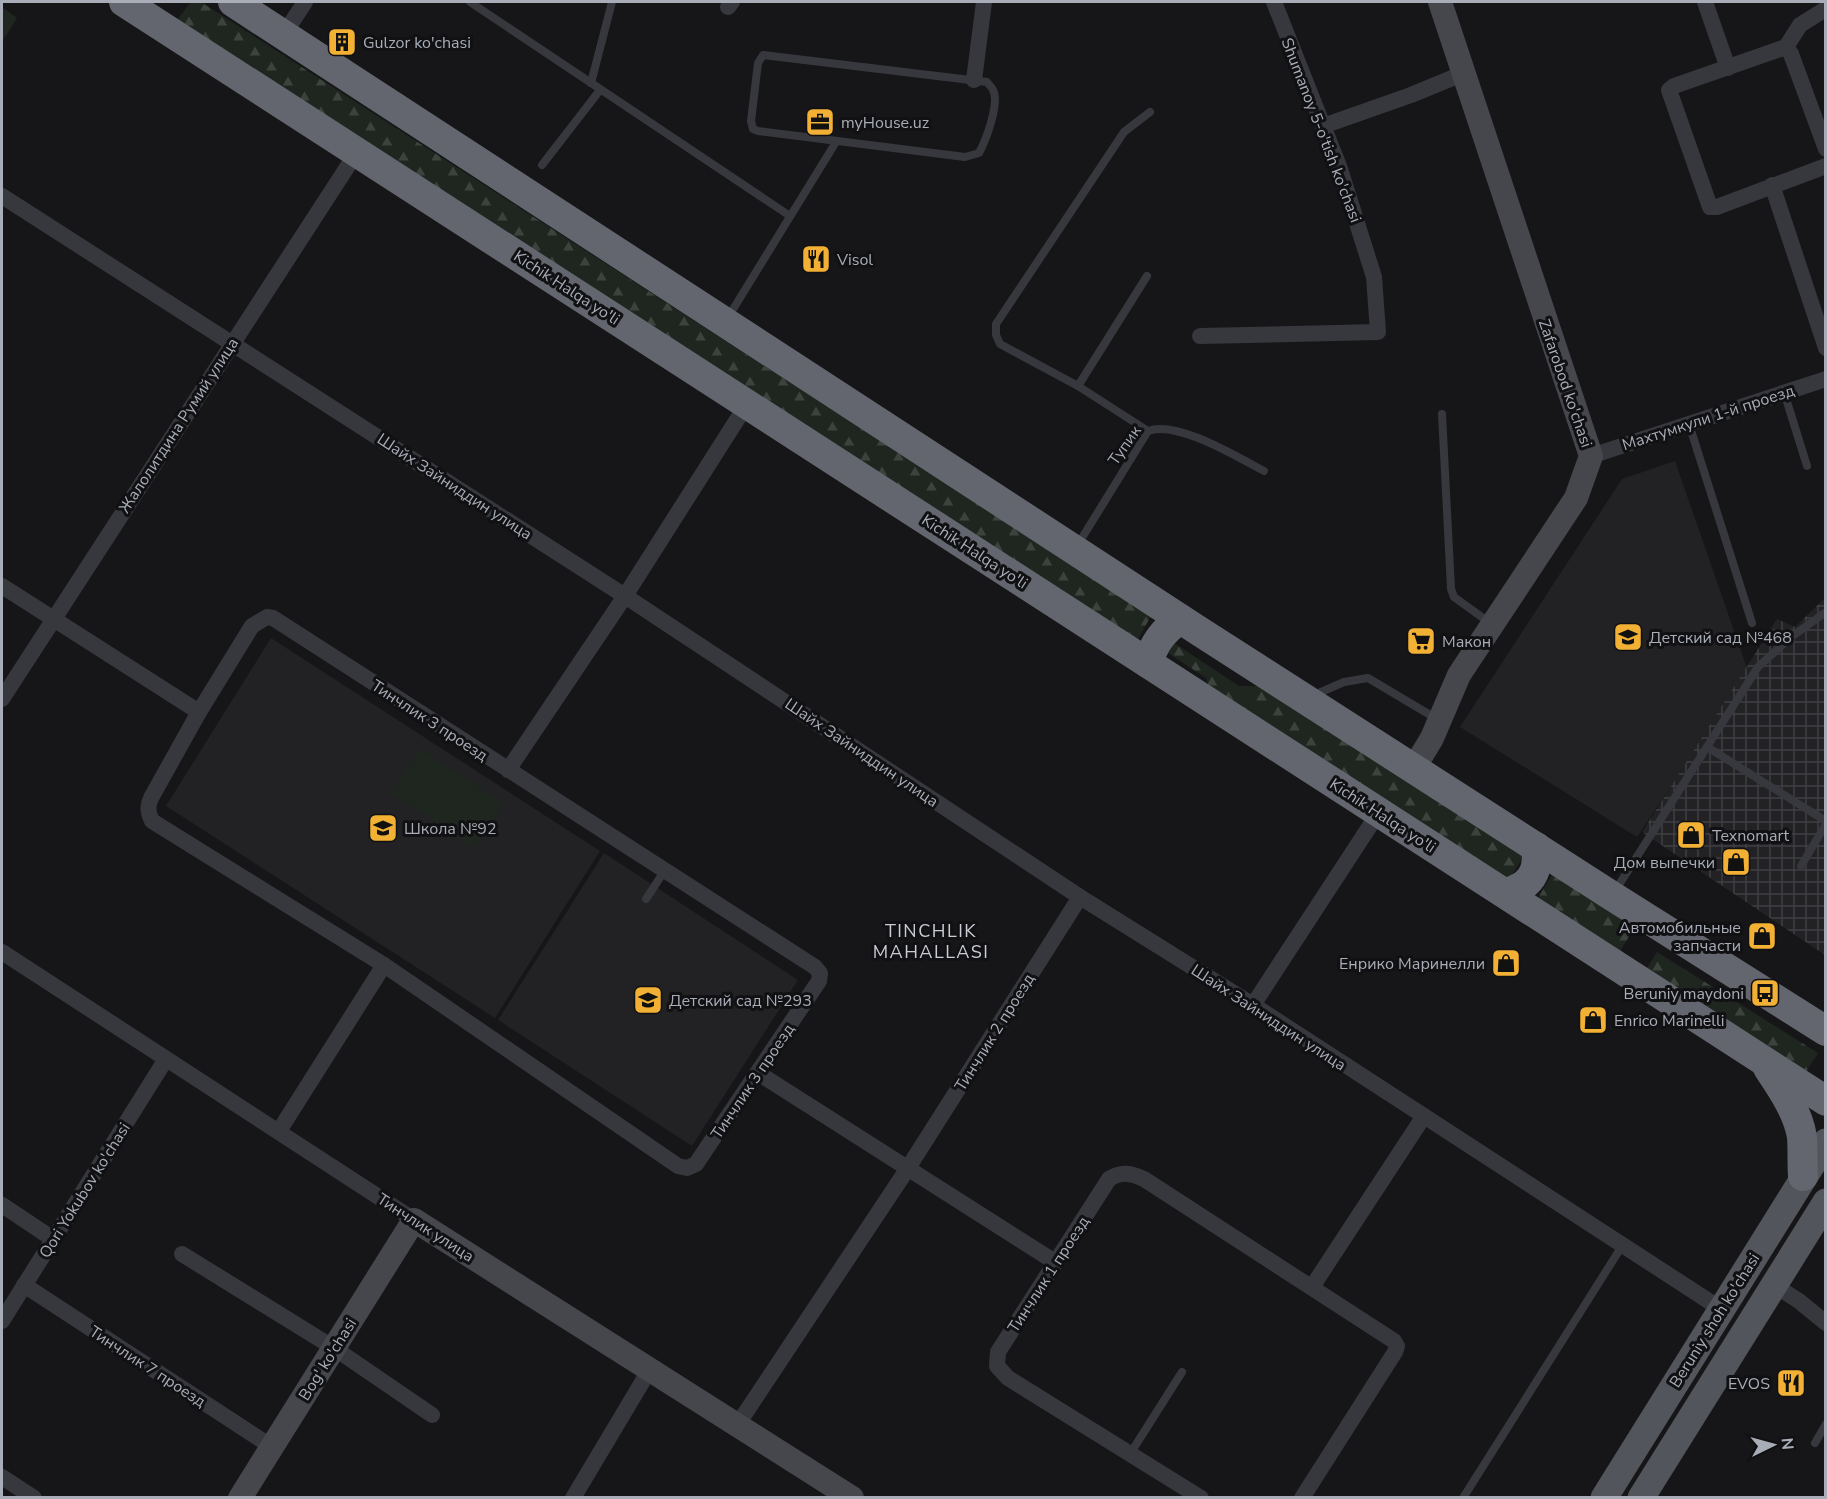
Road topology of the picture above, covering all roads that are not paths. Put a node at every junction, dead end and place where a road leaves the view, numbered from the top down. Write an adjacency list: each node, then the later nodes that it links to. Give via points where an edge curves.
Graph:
1 (124, 2): 11 (highway, Kichik Halqa yo'li)
2 (233, 2): 12 (highway)
3 (305, 2): 12 (street)
4 (470, 2): 17 (lane)
5 (612, 2): 17 (lane)
6 (984, 2): 16 (street)
7 (1275, 2): 20 (street, Shumanoy 5-o'tish ko'chasi)
8 (1440, 2): 15 (street, Zafarobod ko'chasi)
9 (1705, 2): 14 (street)
10 (1824, 10): 13 (street, via 1800,25)
11 (162, 11): 23 (highway, Kichik Halqa yo'li)
12 (284, 34): 30 (highway)
13 (1786, 47): 14 (street); 22 (street)
14 (1728, 68): 26 (street, via 1669,90 1706,200 1710,207 1717,207)
15 (1462, 74): 20 (street); 41 (street, Zafarobod ko'chasi)
16 (974, 80): 21 (lane, via 987,82 994,91 995,103 979,153 965,157); 21 (lane, via 768,55 760,58 753,129)
17 (591, 83): 18 (lane)
18 (600, 90): 24 (lane); 28 (lane)
19 (1150, 112): 35 (lane, via 1124,132 996,324 1000,344)
20 (1323, 126): 31 (street, Shumanoy 5-o'tish ko'chasi, via 1374,277 1378,332)
21 (836, 142): 28 (lane)
22 (1826, 149)
23 (357, 152): 32 (street, Жалолитдина Румий улица); 37 (highway, Kichik Halqa yo'li)
24 (542, 165)
25 (1826, 166): 26 (street)
26 (1773, 185): 33 (street)
27 (2, 196): 32 (street, Шайх Зайниддин улица)
28 (790, 216): 30 (lane)
29 (1147, 276): 35 (lane)
30 (725, 322): 44 (highway)
31 (1200, 336)
32 (231, 343): 46 (street, Шайх Зайниддин улица); 48 (street, Жалолитдина Румий улица)
33 (1826, 348)
34 (1826, 379): 36 (street, Махтумкули 1-й проезд)
35 (1078, 386): 40 (lane)
36 (1784, 392): 39 (street, Махтумкули 1-й проезд); 42 (lane)
37 (747, 404): 46 (street); 52 (highway, Kichik Halqa yo'li)
38 (1442, 414): 51 (lane, via 1451,589 1454,597)
39 (1689, 424): 41 (street, Махтумкули 1-й проезд); 50 (lane)
40 (1148, 431): 43 (lane, Тупик, via 1169,428); 44 (lane, Тупик)
41 (1591, 456): 51 (street, Zafarobod ko'chasi, via 1576,498)
42 (1807, 466)
43 (1264, 471)
44 (1076, 549): 49 (highway)
45 (2, 586): 48 (street)
46 (625, 596): 59 (street); 67 (street, Шайх Зайниддин улица)
47 (1826, 612): 57 (lane, via 1758,667)
48 (53, 618): 53 (street, Жалолитдина Румий улица); 55 (street)
49 (1180, 619): 52 (highway, via 1157,640); 54 (highway)
50 (1752, 623)
51 (1493, 625): 56 (street, Zafarobod ko'chasi, via 1459,675)
52 (1148, 663): 60 (highway, Kichik Halqa yo'li)
53 (2, 699)
54 (1306, 699): 56 (lane, via 1344,682 1368,678); 58 (highway)
55 (199, 712): 59 (street, Тинчлик 3 проезд, via 252,626 267,617 273,618); 70 (street, Тинчлик 3 проезд, via 151,798 148,813 152,821)
56 (1440, 721): 58 (street, Zafarobod ko'chasi)
57 (1707, 747): 61 (lane); 66 (lane)
58 (1414, 768): 62 (highway)
59 (507, 770): 64 (street, Тинчлик 3 проезд)
60 (1379, 812): 65 (highway, Kichik Halqa yo'li); 71 (street)
61 (1826, 823): 63 (lane)
62 (1536, 847): 65 (highway, via 1538,862 1533,878 1521,888); 66 (highway)
63 (1801, 866)
64 (665, 870): 68 (lane); 75 (street, Тинчлик 3 проезд, via 815,966 820,973 819,981)
65 (1505, 893): 74 (highway, Kichik Halqa yo'li)
66 (1611, 896): 72 (highway)
67 (1080, 897): 71 (street, Шайх Зайниддин улица); 80 (street, Тинчлик 2 проезд)
68 (646, 899)
69 (2, 952): 73 (street, Тинчлик улица)
70 (384, 965): 75 (street, Тинчлик 3 проезд, via 678,1166 696,1164); 78 (street)
71 (1253, 1005): 77 (street, Шайх Зайниддин улица)
72 (1826, 1031)
73 (166, 1059): 78 (street, Тинчлик улица); 85 (street, Qori Yokubov ko'chasi)
74 (1764, 1060): 76 (highway, Kichik Halqa yo'li); 81 (highway, via 1797,1122 1802,1137)
75 (758, 1073): 80 (street)
76 (1826, 1101)
77 (1424, 1116): 86 (street, Шайх Зайниддин улица); 91 (street)
78 (279, 1131): 84 (street, Тинчлик улица)
79 (1826, 1142): 81 (main road, Beruniy shoh ko'chasi)
80 (908, 1168): 88 (street); 99 (street, Тинчлик 2 проезд)
81 (1803, 1176): 92 (main road, Beruniy shoh ko'chasi)
82 (1826, 1202): 90 (main road, Beruniy shoh ko'chasi)
83 (2, 1204): 85 (street)
84 (414, 1220): 95 (street, Bog' ko'chasi); 96 (street, Тинчлик улица)
85 (54, 1239): 89 (street, Qori Yokubov ko'chasi)
86 (1622, 1246): 92 (street, Шайх Зайниддин улица); 112 (lane)
87 (182, 1254): 95 (street)
88 (1055, 1262): 91 (street, Тинчлик 1 проезд, via 1109,1179 1125,1173 1144,1179); 103 (street, Тинчлик 1 проезд, via 998,1352 997,1366 1008,1378)
89 (24, 1285): 93 (street, Qori Yokubov ko'chasi); 102 (street, Тинчлик 7 проезд)
90 (1774, 1285): 94 (street); 114 (main road, Beruniy shoh ko'chasi)
91 (1312, 1287): 111 (street, Тинчлик 1 проезд, via 1397,1346)
92 (1721, 1309): 113 (main road, Beruniy shoh ko'chasi)
93 (2, 1321)
94 (1826, 1323)
95 (334, 1348): 98 (street); 102 (street, Bog' ko'chasi)
96 (650, 1369): 99 (street, Тинчлик улица); 108 (street)
97 (1182, 1372): 103 (lane)
98 (432, 1414)
99 (738, 1424): 109 (street, Тинчлик улица)
100 (1826, 1424): 101 (lane)
101 (1815, 1443)
102 (272, 1447): 107 (street, Bog' ko'chasi)
103 (1130, 1454): 105 (street, Тинчлик 1 проезд)
104 (2, 1477): 106 (street)
105 (1175, 1491): 110 (street, Тинчлик 1 проезд)
106 (34, 1497)
107 (240, 1497)
108 (573, 1497)
109 (852, 1497)
110 (1201, 1497)
111 (1302, 1497)
112 (1463, 1497)
113 (1604, 1497)
114 (1641, 1497)

